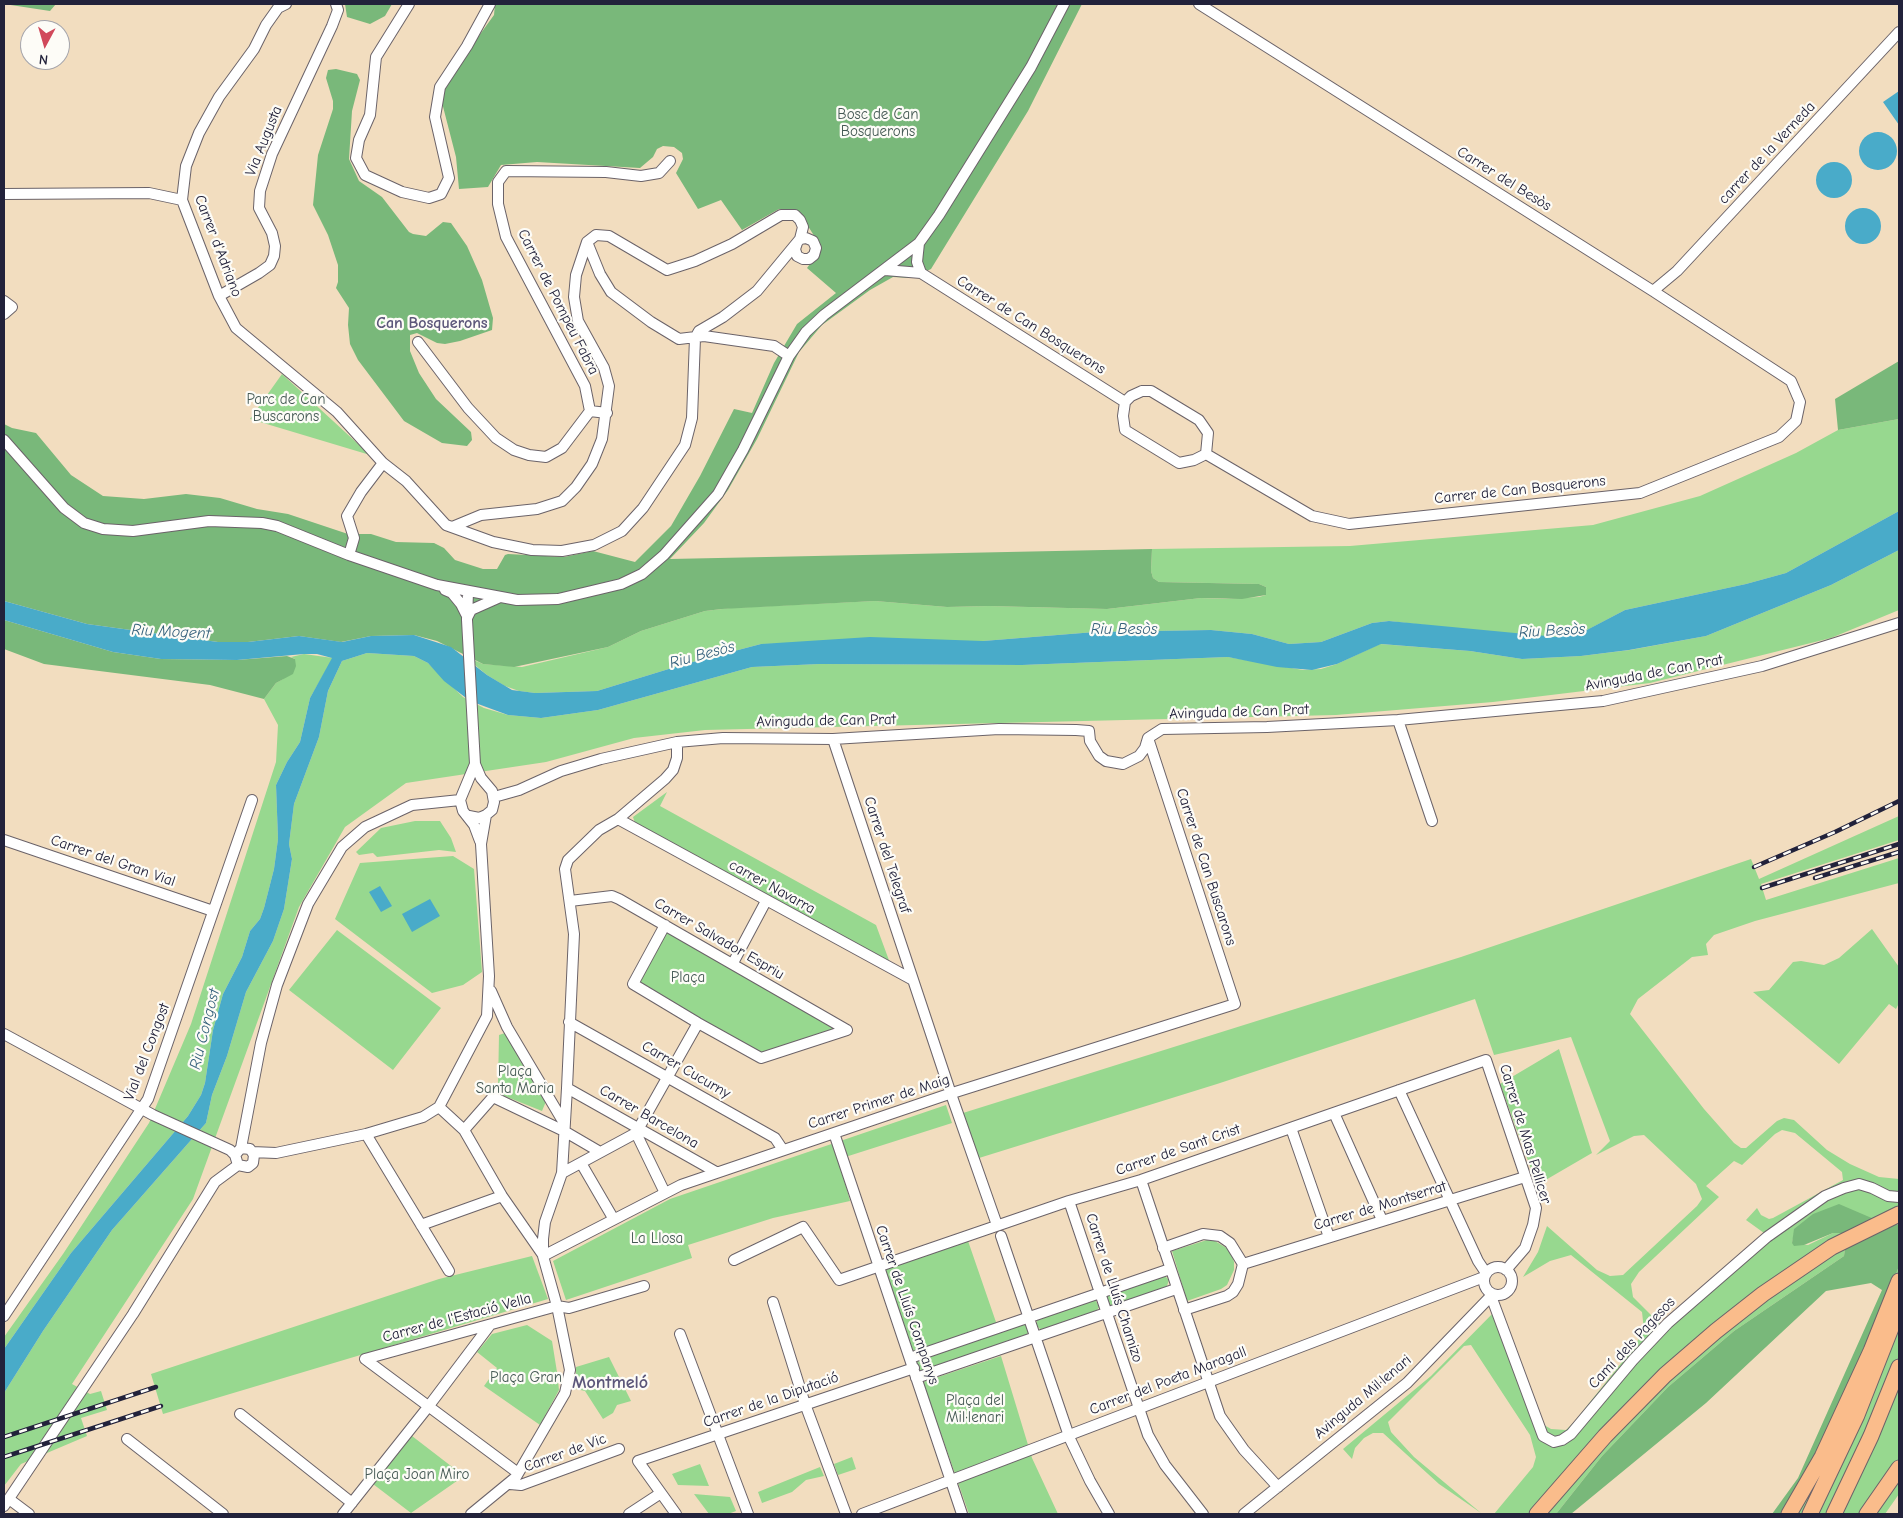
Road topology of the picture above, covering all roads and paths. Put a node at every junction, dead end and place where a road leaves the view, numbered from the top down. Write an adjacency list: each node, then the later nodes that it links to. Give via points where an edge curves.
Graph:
1 (286, 4): 10 (street, Carrer d'Adriano, via 278,8 266,24 254,49 219,97 199,133 186,166)
2 (336, 4): 16 (street, Via Augusta, via 338,10 332,26 272,154 260,191 259,208 272,233 274,256 260,272)
3 (409, 4): 4 (street, via 376,58 370,115 359,140 356,158 365,175 402,192 429,198 442,194 449,178 435,117 440,87)
4 (490, 4)
5 (1064, 4): 12 (street, via 1031,67)
6 (1199, 4): 15 (street, Carrer del Besòs)
7 (1899, 32): 15 (street, carrer de la Verneda, via 1677,271)
8 (670, 161): 24 (street, Carrer de Pompeu Fabra, via 658,173 641,176 506,170 498,182 498,204 506,236 585,386)
9 (4, 194): 10 (street, via 149,193)
10 (182, 200): 16 (street, Carrer d'Adriano)
11 (587, 242): 19 (street, via 611,292 679,339); 19 (street, via 596,235 609,236 667,270 695,262 781,215 795,215 803,227 798,241 757,290 699,331); 25 (street, via 576,275 574,297 578,321 604,368 609,386)
12 (919, 243): 13 (street); 14 (street, via 917,262)
13 (885, 270): 14 (street, Carrer de Can Bosquerons); 21 (street, via 824,315 806,332)
14 (921, 273): 23 (street, Carrer de Can Bosquerons)
15 (1653, 290): 22 (street, Carrer del Besòs)
16 (219, 296): 28 (street, Carrer d'Adriano, via 236,328 337,412)
17 (8, 304): 18 (street)
18 (4, 314)
19 (695, 338): 21 (street, via 704,336 774,346); 29 (street, via 692,418 684,445 643,508 622,531 594,545 562,551 509,545)
20 (418, 342): 24 (street, via 468,408 496,438 514,450 529,456 546,457 562,448)
21 (789, 356): 33 (street, via 726,482 700,517 651,567 612,587 558,600)
22 (1791, 381): 27 (street, Carrer de Can Bosquerons, via 1800,402 1796,422 1779,436 1640,492 1349,524 1312,516)
23 (1125, 402): 27 (street, via 1125,430 1179,463); 27 (street, via 1142,391 1151,392 1199,420 1208,433)
24 (590, 411): 25 (street)
25 (606, 413): 29 (street, via 602,440 592,464 576,488 562,501 537,509 481,515)
26 (4, 440): 30 (street, via 64,508 91,526 124,531 209,521 262,523)
27 (1206, 454)
28 (383, 463): 29 (street, Carrer d'Adriano, via 406,481 446,525); 30 (street, via 347,516 354,538)
29 (452, 527)
30 (349, 555): 31 (street)
31 (437, 585): 32 (street); 34 (street, via 452,593 461,604)
32 (468, 592): 33 (street); 34 (street)
33 (498, 598): 34 (street, via 471,610)
34 (467, 621): 40 (street)
35 (1899, 624): 36 (street, Avinguda de Can Prat, via 1762,666 1604,701)
36 (1398, 720): 37 (street, Avinguda de Can Prat, via 1162,729); 49 (street)
37 (1148, 738): 38 (street, Avinguda de Can Prat, via 1139,756 1123,764 1106,762 1099,756 1090,741 1089,731 999,729); 59 (street, Carrer de Can Buscarons)
38 (833, 739): 39 (street, Avinguda de Can Prat, via 723,738); 57 (street, Carrer del Telegraf)
39 (677, 742): 43 (street, Avinguda de Can Prat, via 561,771 519,790); 48 (street, via 673,770)
40 (475, 764): 41 (street); 42 (street)
41 (486, 786): 42 (street, via 474,783); 43 (street)
42 (464, 789): 45 (street)
43 (494, 797): 46 (street, via 494,806)
44 (252, 800): 54 (street, Vial del Congost)
45 (460, 800): 47 (street, via 463,811); 82 (street, via 412,805 365,827 342,847 308,904 277,985 261,1043)
46 (486, 815): 47 (street, via 479,818); 51 (street)
47 (469, 816): 51 (street)
48 (618, 819): 52 (street, via 599,830 568,860 565,869); 53 (street, carrer Navarra)
49 (1432, 821)
50 (4, 840): 54 (street, Carrer del Gran Vial)
51 (481, 844): 58 (street)
52 (570, 901): 55 (street, Carrer Salvador Espriu, via 612,896); 62 (street, via 574,934)
53 (766, 901): 56 (street); 57 (street, carrer Navarra)
54 (213, 911): 71 (street, Vial del Congost)
55 (665, 925): 56 (street, Carrer Salvador Espriu); 63 (street, via 632,984)
56 (732, 963): 63 (street, Carrer Salvador Espriu, via 847,1030 761,1058)
57 (913, 980): 69 (street, Carrer del Telegraf)
58 (490, 988): 60 (street); 61 (street)
59 (1235, 1004): 69 (street, Carrer Primer de Maig)
60 (500, 1015): 61 (street); 73 (street)
61 (487, 1016): 70 (street)
62 (569, 1022): 66 (street, Carrer Cucurny); 67 (street)
63 (698, 1023): 66 (street)
64 (4, 1034): 71 (street)
65 (1486, 1060): 68 (street, Carrer de Sant Crist); 86 (street, Carrer de Mas Pellicer)
66 (668, 1076): 76 (street); 79 (street, Carrer Cucurny, via 775,1138)
67 (567, 1088): 73 (street); 76 (street, Carrer Barcelona)
68 (1399, 1090): 72 (street, Carrer de Sant Crist); 91 (street)
69 (951, 1094): 77 (street, Carrer Primer de Maig); 97 (street, Carrer del Telegraf)
70 (439, 1107): 75 (street); 78 (street, via 423,1117)
71 (142, 1109): 82 (street); 121 (street, Vial del Congost)
72 (1334, 1113): 74 (street, Carrer de Sant Crist); 95 (street)
73 (564, 1127): 75 (street, via 493,1097); 81 (street); 85 (street)
74 (1291, 1128): 87 (street, Carrer de Sant Crist); 101 (street)
75 (464, 1130): 89 (street)
76 (637, 1130): 81 (street); 84 (street, Carrer Barcelona); 88 (street)
77 (834, 1133): 79 (street, Carrer Primer de Maig); 106 (street, Carrer de Lluís Companys)
78 (366, 1134): 80 (street, via 276,1153); 96 (street)
79 (783, 1150): 84 (street, Carrer Primer de Maig)
80 (252, 1152): 82 (street, via 247,1148); 82 (street, via 254,1160 251,1166 244,1168)
81 (600, 1152): 83 (street)
82 (238, 1156): 144 (street, via 215,1182 133,1314)
83 (581, 1162): 85 (street); 94 (street)
84 (716, 1172): 88 (street, Carrer Primer de Maig)
85 (562, 1173): 98 (street)
86 (1525, 1176): 91 (street, Carrer de Montserrat); 108 (street, Carrer de Mas Pellicer, via 1536,1208 1534,1225 1525,1248)
87 (1141, 1180): 92 (street, Carrer de Sant Crist); 102 (street)
88 (664, 1192): 94 (street, Carrer Primer de Maig)
89 (502, 1196): 96 (street); 99 (street)
90 (1899, 1197): 115 (street, Camí dels Pagesos, via 1859,1184 1844,1188 1825,1196 1767,1237 1668,1323 1571,1434 1554,1442 1543,1436)
91 (1450, 1200): 95 (street, Carrer de Montserrat); 110 (street)
92 (1069, 1201): 97 (street, Carrer de Sant Crist); 114 (street, Carrer de Lluís Chamizo)
93 (1899, 1214): 135 (highway, via 1832,1247 1770,1289 1666,1375)
94 (613, 1218): 103 (street, Carrer Primer de Maig)
95 (1382, 1220): 101 (street, Carrer de Montserrat)
96 (421, 1225): 109 (street)
97 (997, 1225): 106 (street, Carrer de Sant Crist)
98 (544, 1228): 99 (street, via 536,1234); 103 (street)
99 (528, 1232): 103 (street)
100 (1001, 1236): 122 (street)
101 (1329, 1237): 105 (street, Carrer de Montserrat)
102 (1163, 1248): 105 (street, via 1203,1234 1220,1236 1230,1243); 107 (street)
103 (543, 1256): 117 (street)
104 (734, 1260): 106 (street, Carrer de Sant Crist, via 803,1227 839,1280)
105 (1243, 1264): 119 (street, via 1233,1292)
106 (878, 1265): 126 (street, Carrer de Lluís Companys)
107 (1170, 1269): 113 (street); 114 (street)
108 (1506, 1270): 110 (street, via 1494,1267); 115 (street, via 1512,1280 1509,1289)
109 (449, 1271)
110 (1485, 1275): 115 (street, via 1485,1287); 128 (street, Carrer del Poeta Maragall)
111 (1899, 1282): 161 (highway, via 1822,1457)
112 (644, 1286): 117 (street, Carrer de l'Estació Vella, via 569,1308)
113 (1176, 1289): 119 (street); 120 (street)
114 (1099, 1292): 120 (street, Carrer de Lluís Chamizo); 122 (street)
115 (1491, 1294): 142 (street, Avinguda Mil·lenari, via 1407,1383)
116 (773, 1302): 129 (street)
117 (557, 1306): 123 (street, Carrer de l'Estació Vella); 139 (street, via 570,1370 564,1393)
118 (1899, 1308): 162 (highway, via 1858,1415)
119 (1184, 1310): 128 (street)
120 (1106, 1313): 125 (street); 131 (street, Carrer de Lluís Chamizo)
121 (4, 1316)
122 (1028, 1317): 125 (street); 126 (street)
123 (490, 1325): 130 (street); 130 (street, Carrer de l'Estació Vella, via 365,1359)
124 (680, 1334): 133 (street)
125 (1036, 1338): 126 (street); 134 (street)
126 (913, 1368): 129 (street, Carrer de la Diputació); 140 (street, Carrer de Lluís Companys)
127 (1899, 1368): 163 (highway)
128 (1207, 1382): 131 (street, Carrer del Poeta Maragall); 142 (street, via 1220,1416 1244,1450)
129 (805, 1404): 133 (street, Carrer de la Diputació); 153 (street)
130 (428, 1407): 139 (street); 145 (street)
131 (1138, 1408): 134 (street, Carrer del Poeta Maragall); 157 (street, Carrer de Lluís Chamizo, via 1148,1435 1165,1465)
132 (240, 1414): 145 (street)
133 (718, 1435): 143 (street, Carrer de la Diputació, via 638,1461); 152 (street)
134 (1069, 1435): 140 (street, Carrer del Poeta Maragall); 156 (street)
135 (1605, 1436): 159 (highway); 160 (highway)
136 (127, 1439): 147 (street)
137 (619, 1449): 141 (street, Carrer de Vic, via 521,1485)
138 (1899, 1468): 164 (highway)
139 (518, 1473): 141 (street)
140 (951, 1480): 154 (street, Carrer del Poeta Maragall); 155 (street, Carrer de Lluís Companys)
141 (510, 1484): 149 (street, Carrer de Vic)
142 (1278, 1487): 158 (street, Avinguda Mil·lenari)
143 (661, 1493): 150 (street); 151 (street)
144 (6, 1502): 146 (street)
145 (352, 1503): 148 (street)
146 (29, 1514)
147 (223, 1514)
148 (343, 1514)
149 (471, 1514)
150 (629, 1514)
151 (676, 1514)
152 (748, 1514)
153 (846, 1514)
154 (862, 1514)
155 (962, 1514)
156 (1109, 1514)
157 (1203, 1514)
158 (1244, 1514)
159 (1537, 1514)
160 (1546, 1514)
161 (1789, 1514)
162 (1810, 1514)
163 (1834, 1514)
164 (1867, 1514)

